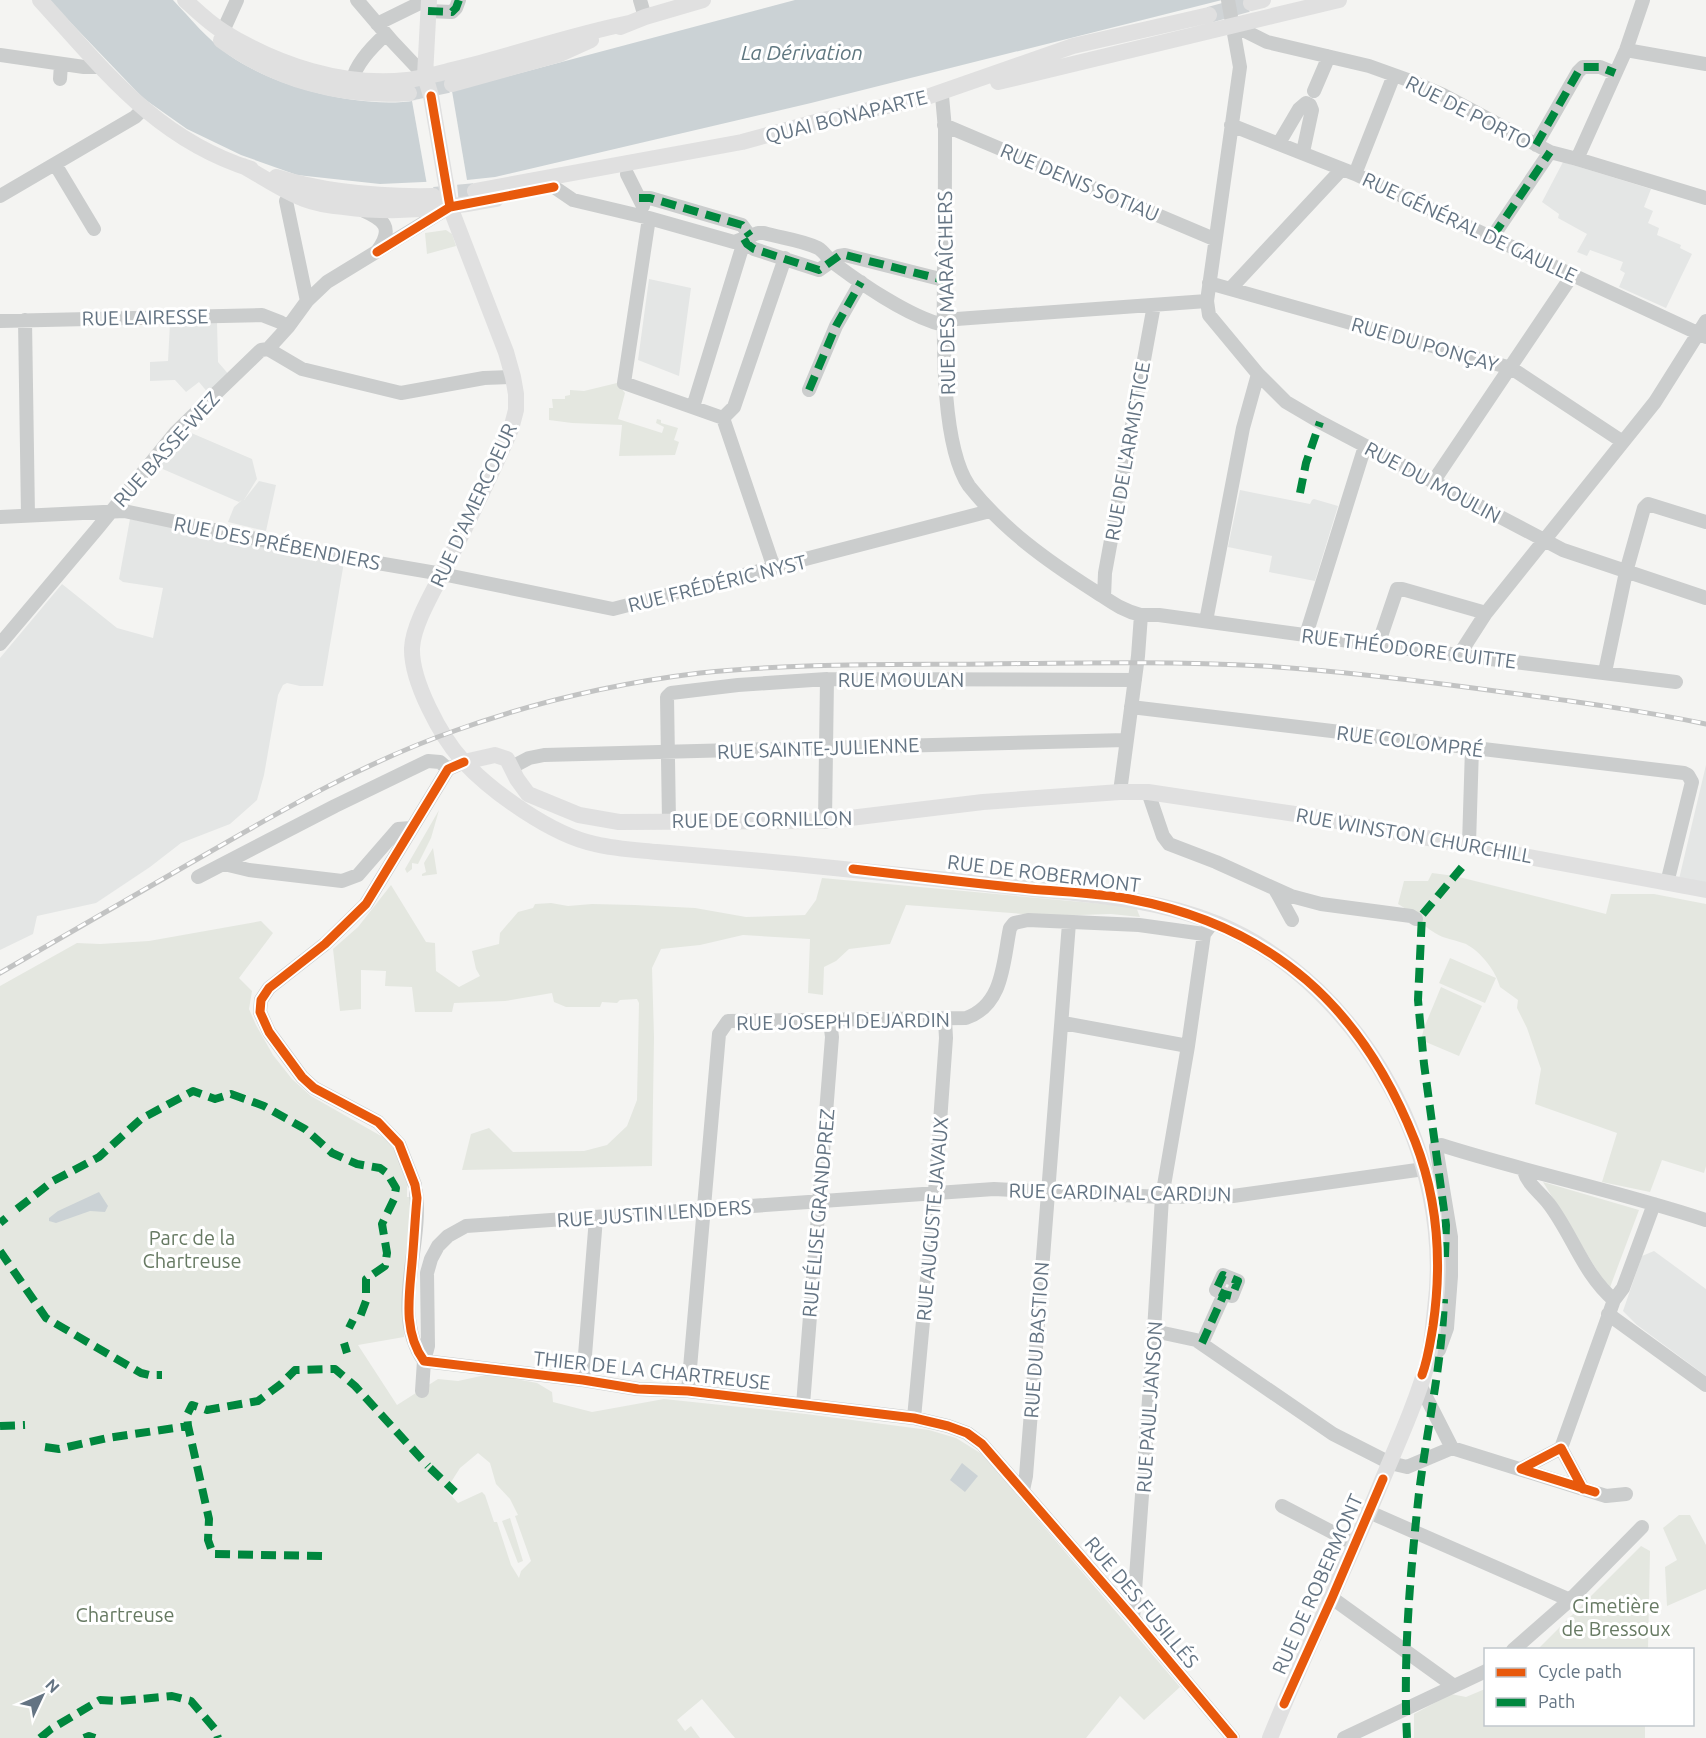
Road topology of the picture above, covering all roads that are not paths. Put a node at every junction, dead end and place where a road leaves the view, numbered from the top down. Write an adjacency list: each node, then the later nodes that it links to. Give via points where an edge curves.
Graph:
1 (40, 0): 23 (main road)
2 (184, 0): 17 (main road); 31 (main road, via 220,39 270,70 337,89)
3 (237, 0): 17 (street)
4 (357, 0): 16 (street)
5 (459, 0): 11 (street, via 452,12)
6 (640, 0): 13 (street)
7 (703, 0): 13 (main road)
8 (1228, 0): 15 (street)
9 (1339, 0): 15 (main road)
10 (1643, 0): 18 (street)
11 (428, 4): 16 (street); 29 (main road, RUE D'AMERCOEUR)
12 (1209, 15): 33 (main road, QUAI BONAPARTE, via 1073,46)
13 (645, 17): 14 (main road)
14 (628, 23): 28 (main road, via 560,54); 29 (main road, via 477,64)
15 (1233, 25): 20 (street, RUE DE PORTO, via 1267,42); 32 (main road); 36 (street, via 1240,67)
16 (382, 29): 27 (street); 29 (street)
17 (223, 31): 27 (main road, via 282,61)
18 (1626, 50): 22 (street); 24 (street)
19 (0, 55): 21 (street)
20 (1328, 56): 25 (street, RUE DE PORTO); 30 (street)
21 (61, 64): 23 (street); 26 (street)
22 (1706, 64)
23 (101, 67): 34 (main road)
24 (1615, 73): 39 (street, via 1600,67 1583,67); 42 (street)
25 (1394, 75): 39 (street, RUE DE PORTO, via 1443,95); 47 (street)
26 (60, 79)
27 (353, 79): 29 (main road)
28 (452, 84)
29 (428, 86): 55 (main road, RUE D'AMERCOEUR)
30 (1314, 91)
31 (409, 93)
32 (942, 96): 33 (main road); 35 (street, RUE DES MARAÎCHERS)
33 (924, 98): 37 (main road, QUAI BONAPARTE)
34 (142, 110): 43 (street); 44 (main road, via 195,146)
35 (944, 125): 61 (street, RUE DENIS SOTIAU); 66 (street, RUE DES MARAÎCHERS)
36 (1231, 125): 38 (street, RUE GÉNÉRAL DE GAULLE); 61 (street)
37 (742, 142): 46 (main road); 49 (main road, QUAI BONAPARTE)
38 (1279, 143): 40 (street, RUE GÉNÉRAL DE GAULLE); 40 (street, via 1306,103 1312,110)
39 (1536, 145): 41 (street, RUE DE PORTO)
40 (1303, 152): 45 (street, RUE GÉNÉRAL DE GAULLE)
41 (1550, 152): 42 (street, RUE DE PORTO); 59 (street)
42 (1577, 159): 54 (street, RUE DE PORTO)
43 (55, 164): 51 (street); 58 (street)
44 (243, 166): 50 (main road); 52 (main road, via 341,192)
45 (1342, 169): 47 (street, RUE GÉNÉRAL DE GAULLE); 69 (street)
46 (627, 174): 48 (main road); 53 (street)
47 (1355, 174): 59 (street, RUE GÉNÉRAL DE GAULLE)
48 (554, 188): 55 (main road); 57 (street, via 573,200)
49 (475, 191)
50 (292, 193): 56 (main road, via 323,205); 71 (street, via 286,201)
51 (0, 196)
52 (433, 196)
53 (639, 198): 57 (street); 60 (street, via 742,225)
54 (1706, 198)
55 (450, 207): 56 (main road); 62 (street, RUE BASSE-WEZ); 82 (main road, RUE D'AMERCOEUR)
56 (361, 210): 62 (street, via 381,220 387,229 387,237)
57 (649, 218): 60 (street, via 734,242); 84 (street, via 624,383)
58 (94, 230)
59 (1493, 236): 65 (street, RUE GÉNÉRAL DE GAULLE)
60 (745, 239): 63 (street, via 754,249); 64 (street, via 764,233 817,248); 84 (street)
61 (1215, 239): 68 (street)
62 (377, 252): 71 (street, RUE BASSE-WEZ, via 327,282)
63 (784, 258): 64 (street, via 819,270); 85 (street, via 734,406)
64 (831, 262): 66 (street, via 844,255); 67 (street)
65 (1573, 274): 78 (street, RUE GÉNÉRAL DE GAULLE); 80 (street)
66 (944, 280): 76 (street, RUE DES MARAÎCHERS)
67 (861, 282): 76 (street, via 910,312 933,323); 83 (street, via 836,326)
68 (1209, 283): 69 (street, RUE DU PONÇAY); 70 (street)
69 (1232, 288): 80 (street, RUE DU PONÇAY)
70 (1207, 300): 72 (street); 81 (street, RUE DU MOULIN, via 1209,315)
71 (307, 301): 77 (street, RUE BASSE-WEZ)
72 (1154, 305): 76 (street); 98 (street, RUE DE L'ARMISTICE, via 1105,573)
73 (25, 320): 74 (street, RUE LAIRESSE); 77 (street, RUE LAIRESSE, via 262,315); 91 (street)
74 (0, 321)
75 (1706, 321): 78 (street)
76 (943, 322): 89 (street, RUE DES MARAÎCHERS, via 954,446 965,480)
77 (288, 327): 79 (street, RUE BASSE-WEZ)
78 (1702, 335): 86 (street)
79 (268, 349): 82 (street, via 302,369 401,393); 90 (street, RUE BASSE-WEZ, via 261,350 176,432)
80 (1511, 368): 86 (street, RUE DU PONÇAY); 88 (street)
81 (1258, 374): 87 (street, RUE DU MOULIN, via 1286,402); 102 (street, via 1243,428)
82 (513, 376): 97 (main road, RUE D'AMERCOEUR, via 516,410 511,429)
83 (809, 390)
84 (693, 407): 85 (street)
85 (723, 418): 95 (street)
86 (1623, 442): 94 (street)
87 (1365, 446): 88 (street, RUE DU MOULIN); 103 (street)
88 (1433, 482): 94 (street, RUE DU MOULIN)
89 (990, 510): 95 (street, RUE FRÉDÉRIC NYST); 98 (street, RUE DES MARAÎCHERS, via 1015,536)
90 (112, 511): 91 (street, RUE DES PRÉBENDIERS); 97 (street, RUE DES PRÉBENDIERS); 104 (street, RUE BASSE-WEZ)
91 (28, 516): 92 (street, RUE DES PRÉBENDIERS)
92 (0, 517)
93 (1706, 522): 96 (street, via 1648,504)
94 (1543, 540): 96 (street, RUE DU MOULIN); 100 (street)
95 (774, 568): 97 (street, RUE FRÉDÉRIC NYST, via 613,609)
96 (1626, 572): 99 (street, RUE DU MOULIN); 107 (street)
97 (442, 574): 116 (main road, RUE D'AMERCOEUR, via 412,642 413,665 423,696)
98 (1104, 597): 101 (street, RUE DES MARAÎCHERS, via 1126,612)
99 (1706, 598)
100 (1486, 613): 105 (street, via 1397,589); 106 (street)
101 (1141, 615): 102 (street, RUE THÉODORE CUITTE); 109 (street)
102 (1206, 621): 103 (street, RUE THÉODORE CUITTE)
103 (1306, 635): 105 (street, RUE THÉODORE CUITTE)
104 (0, 644)
105 (1378, 645): 106 (street, RUE THÉODORE CUITTE)
106 (1459, 655): 107 (street, RUE THÉODORE CUITTE)
107 (1605, 672): 110 (street, RUE THÉODORE CUITTE)
108 (827, 679): 109 (street, RUE MOULAN); 113 (street); 115 (street, RUE MOULAN, via 668,694)
109 (1135, 680): 111 (street)
110 (1676, 682)
111 (1131, 707): 112 (street); 114 (street, RUE COLOMPRÉ)
112 (1126, 740): 113 (street, RUE SAINTE-JULIENNE); 119 (street)
113 (827, 748): 115 (street, RUE SAINTE-JULIENNE); 122 (street)
114 (1472, 748): 124 (street); 127 (street, RUE COLOMPRÉ, via 1684,772 1692,782)
115 (667, 752): 117 (street, RUE SAINTE-JULIENNE, via 544,755); 121 (street)
116 (464, 762): 117 (main road, via 495,755 507,759); 118 (street); 133 (main road, RUE DE ROBERMONT, via 498,792 544,823 591,844 1129,899)
117 (512, 767): 121 (main road, RUE DE CORNILLON, via 528,794 579,815 619,822)
118 (448, 769): 123 (street); 125 (street, via 440,762 428,762)
119 (1120, 792): 120 (main road, RUE WINSTON CHURCHILL); 122 (main road, RUE DE CORNILLON, via 983,802)
120 (1148, 792): 124 (main road, RUE WINSTON CHURCHILL); 129 (street, via 1169,844)
121 (669, 821): 122 (main road, RUE DE CORNILLON)
122 (825, 821)
123 (411, 828): 125 (street, via 398,828 358,875 342,881); 154 (street, via 366,904 325,944 269,988 261,1000 260,1012 269,1032 302,1077 314,1088 378,1122 399,1144 415,1188 408,1310 411,1334)
124 (1469, 844): 127 (main road, RUE WINSTON CHURCHILL)
125 (224, 864): 126 (street)
126 (198, 877)
127 (1667, 882): 128 (main road, RUE WINSTON CHURCHILL)
128 (1706, 890)
129 (1276, 891): 130 (street, via 1321,904); 131 (street)
130 (1416, 919)
131 (1292, 920)
132 (1070, 923): 133 (street); 134 (street, RUE JOSEPH DEJARDIN, via 1014,923 991,1002 974,1016); 136 (street, RUE DU BASTION)
133 (1209, 928): 137 (street, RUE PAUL JANSON); 138 (main road, RUE DE ROBERMONT, via 1245,936 1305,979 1342,1015 1377,1062 1396,1096)
134 (945, 1020): 135 (street, RUE JOSEPH DEJARDIN); 142 (street, RUE AUGUSTE JAVAUX)
135 (830, 1021): 144 (street, RUE ÉLISE GRANDPREZ); 146 (street, RUE JOSEPH DEJARDIN, via 737,1020 728,1021 721,1031)
136 (1063, 1023): 137 (street); 141 (street, RUE DU BASTION)
137 (1188, 1047): 143 (street, RUE PAUL JANSON)
138 (1425, 1169): 143 (street, RUE CARDINAL CARDIJN, via 1233,1196); 155 (main road, RUE DE ROBERMONT, via 1436,1227 1438,1266)
139 (1524, 1171): 145 (street); 150 (street, via 1600,1287); 155 (street, via 1441,1145 1436,1147 1450,1228 1451,1276 1447,1328 1439,1350)
140 (994, 1190): 141 (street, RUE CARDINAL CARDIJN); 142 (street, RUE JUSTIN LENDERS)
141 (1047, 1191): 143 (street, RUE CARDINAL CARDIJN); 168 (street, RUE DU BASTION)
142 (935, 1192): 144 (street, RUE JUSTIN LENDERS); 162 (street, RUE AUGUSTE JAVAUX)
143 (1162, 1197): 152 (street, RUE PAUL JANSON)
144 (819, 1203): 146 (street, RUE JUSTIN LENDERS); 161 (street, RUE ÉLISE GRANDPREZ)
145 (1654, 1203): 148 (street); 150 (street, via 1623,1288)
146 (704, 1209): 147 (street, RUE JUSTIN LENDERS); 160 (street, RUE JOSEPH DEJARDIN)
147 (596, 1218): 154 (street, RUE JUSTIN LENDERS, via 477,1224 448,1236 438,1246 427,1273 428,1346); 156 (street)
148 (1700, 1218)
149 (1224, 1294): 153 (street)
150 (1614, 1300): 151 (street)
151 (1608, 1314): 158 (street); 164 (street)
152 (1154, 1331): 153 (street); 176 (street, RUE PAUL JANSON)
153 (1202, 1343): 165 (street, via 1334,1434)
154 (424, 1361): 156 (street, THIER DE LA CHARTREUSE); 159 (street, RUE JUSTIN LENDERS)
155 (1427, 1361): 157 (main road, RUE DE ROBERMONT)
156 (584, 1380): 160 (street, THIER DE LA CHARTREUSE, via 638,1389)
157 (1420, 1385): 163 (street); 165 (main road, RUE DE ROBERMONT)
158 (1706, 1385)
159 (422, 1391)
160 (688, 1391): 161 (street, THIER DE LA CHARTREUSE)
161 (802, 1405): 162 (street, THIER DE LA CHARTREUSE)
162 (914, 1418): 168 (street, THIER DE LA CHARTREUSE, via 967,1433)
163 (1452, 1448): 165 (street, via 1407,1467); 166 (street)
164 (1561, 1448): 166 (street); 167 (street)
165 (1390, 1462): 171 (main road, RUE DE ROBERMONT)
166 (1521, 1469): 167 (street)
167 (1583, 1489): 169 (street, via 1605,1496)
168 (1023, 1490): 176 (street, RUE DES FUSILLÉS)
169 (1626, 1494)
170 (1281, 1506): 173 (street)
171 (1369, 1512): 173 (main road, RUE DE ROBERMONT); 175 (street)
172 (1642, 1527): 175 (street)
173 (1355, 1544): 174 (main road, RUE DE ROBERMONT)
174 (1332, 1598): 179 (street); 181 (main road, RUE DE ROBERMONT)
175 (1570, 1600): 177 (street)
176 (1133, 1618): 180 (street, RUE DES FUSILLÉS)
177 (1515, 1648)
178 (1484, 1671): 179 (street)
179 (1454, 1686): 182 (street)
180 (1233, 1738)
181 (1270, 1738)
182 (1344, 1738)

